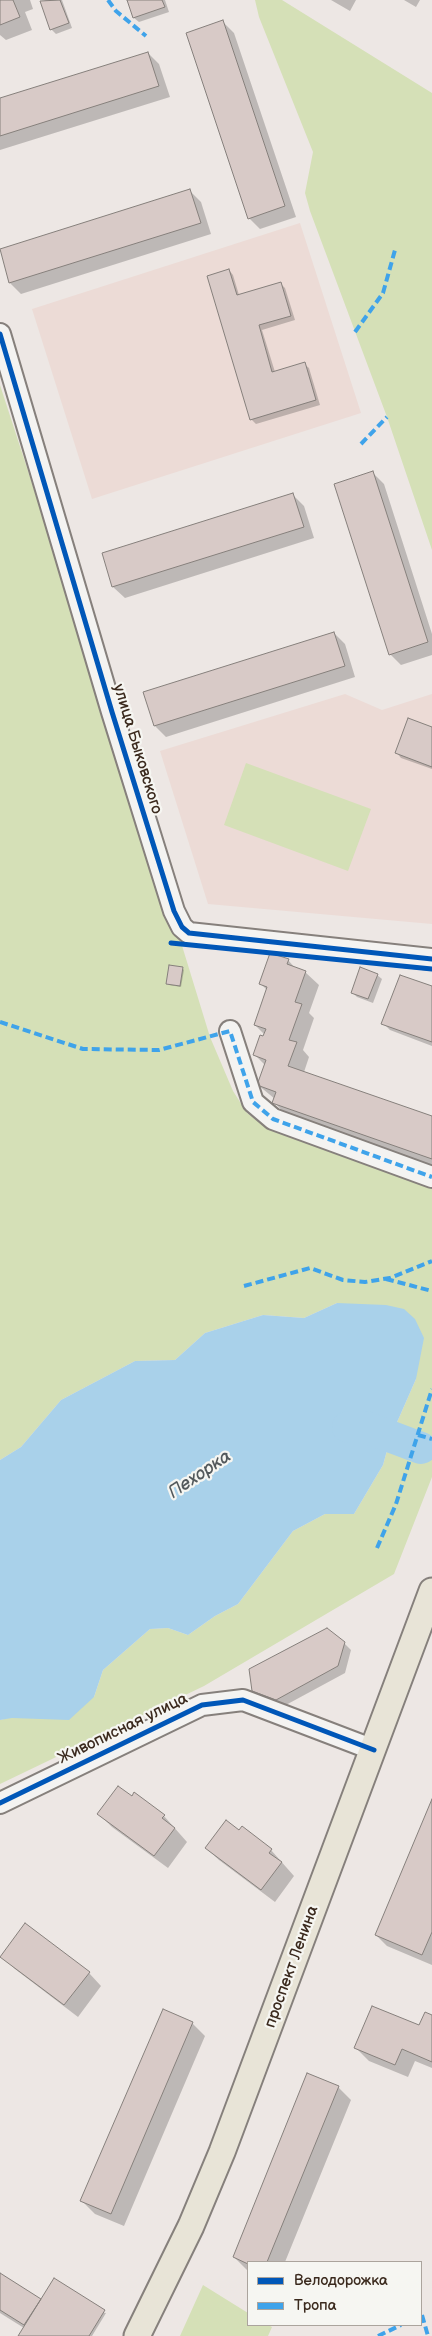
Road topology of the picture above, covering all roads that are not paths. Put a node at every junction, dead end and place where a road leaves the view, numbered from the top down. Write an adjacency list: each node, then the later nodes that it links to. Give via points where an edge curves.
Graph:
1 (0, 334): 2 (street, улица Быковского, via 112,712 174,911 182,927 190,933)
2 (432, 959)
3 (230, 1030): 4 (street, via 253,1102 273,1119)
4 (432, 1177)
5 (432, 1591): 6 (main road, проспект Ленина)
6 (374, 1750): 7 (street, Живописная улица, via 243,1700 202,1705); 8 (main road, проспект Ленина, via 222,2152 191,2226)
7 (0, 1803)
8 (137, 2336)

